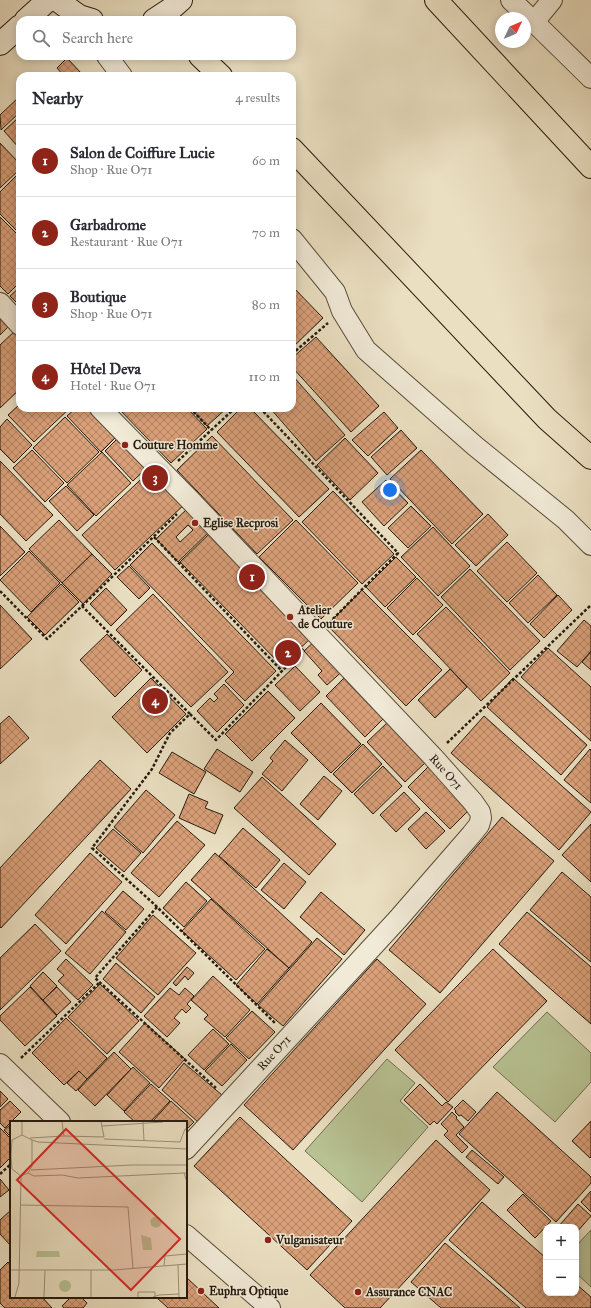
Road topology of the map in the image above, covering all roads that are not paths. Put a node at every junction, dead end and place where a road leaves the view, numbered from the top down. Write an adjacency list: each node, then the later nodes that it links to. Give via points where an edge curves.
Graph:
1 (48, 0): 7 (main road)
2 (56, 0): 8 (main road)
3 (181, 0): 9 (main road)
4 (436, 0): 19 (highway)
5 (511, 0): 10 (street)
6 (552, 0): 10 (street)
7 (30, 16)
8 (79, 16)
9 (160, 16)
10 (534, 22): 17 (street)
11 (16, 30): 12 (main road)
12 (0, 44)
13 (110, 60): 15 (street)
14 (204, 60): 16 (highway)
15 (119, 72)
16 (217, 72)
17 (591, 78)
18 (296, 153): 24 (highway, via 547,419)
19 (591, 167)
20 (296, 244): 25 (street, via 335,292 342,311 366,350 475,446 566,520)
21 (0, 303): 22 (street)
22 (16, 320)
23 (104, 412): 28 (street, Rue O71, via 432,757 473,802 481,818 479,825 398,919)
24 (591, 458)
25 (591, 545)
26 (4, 1068): 27 (street)
27 (59, 1121)
28 (187, 1148)
29 (187, 1236): 30 (street)
30 (270, 1308)

